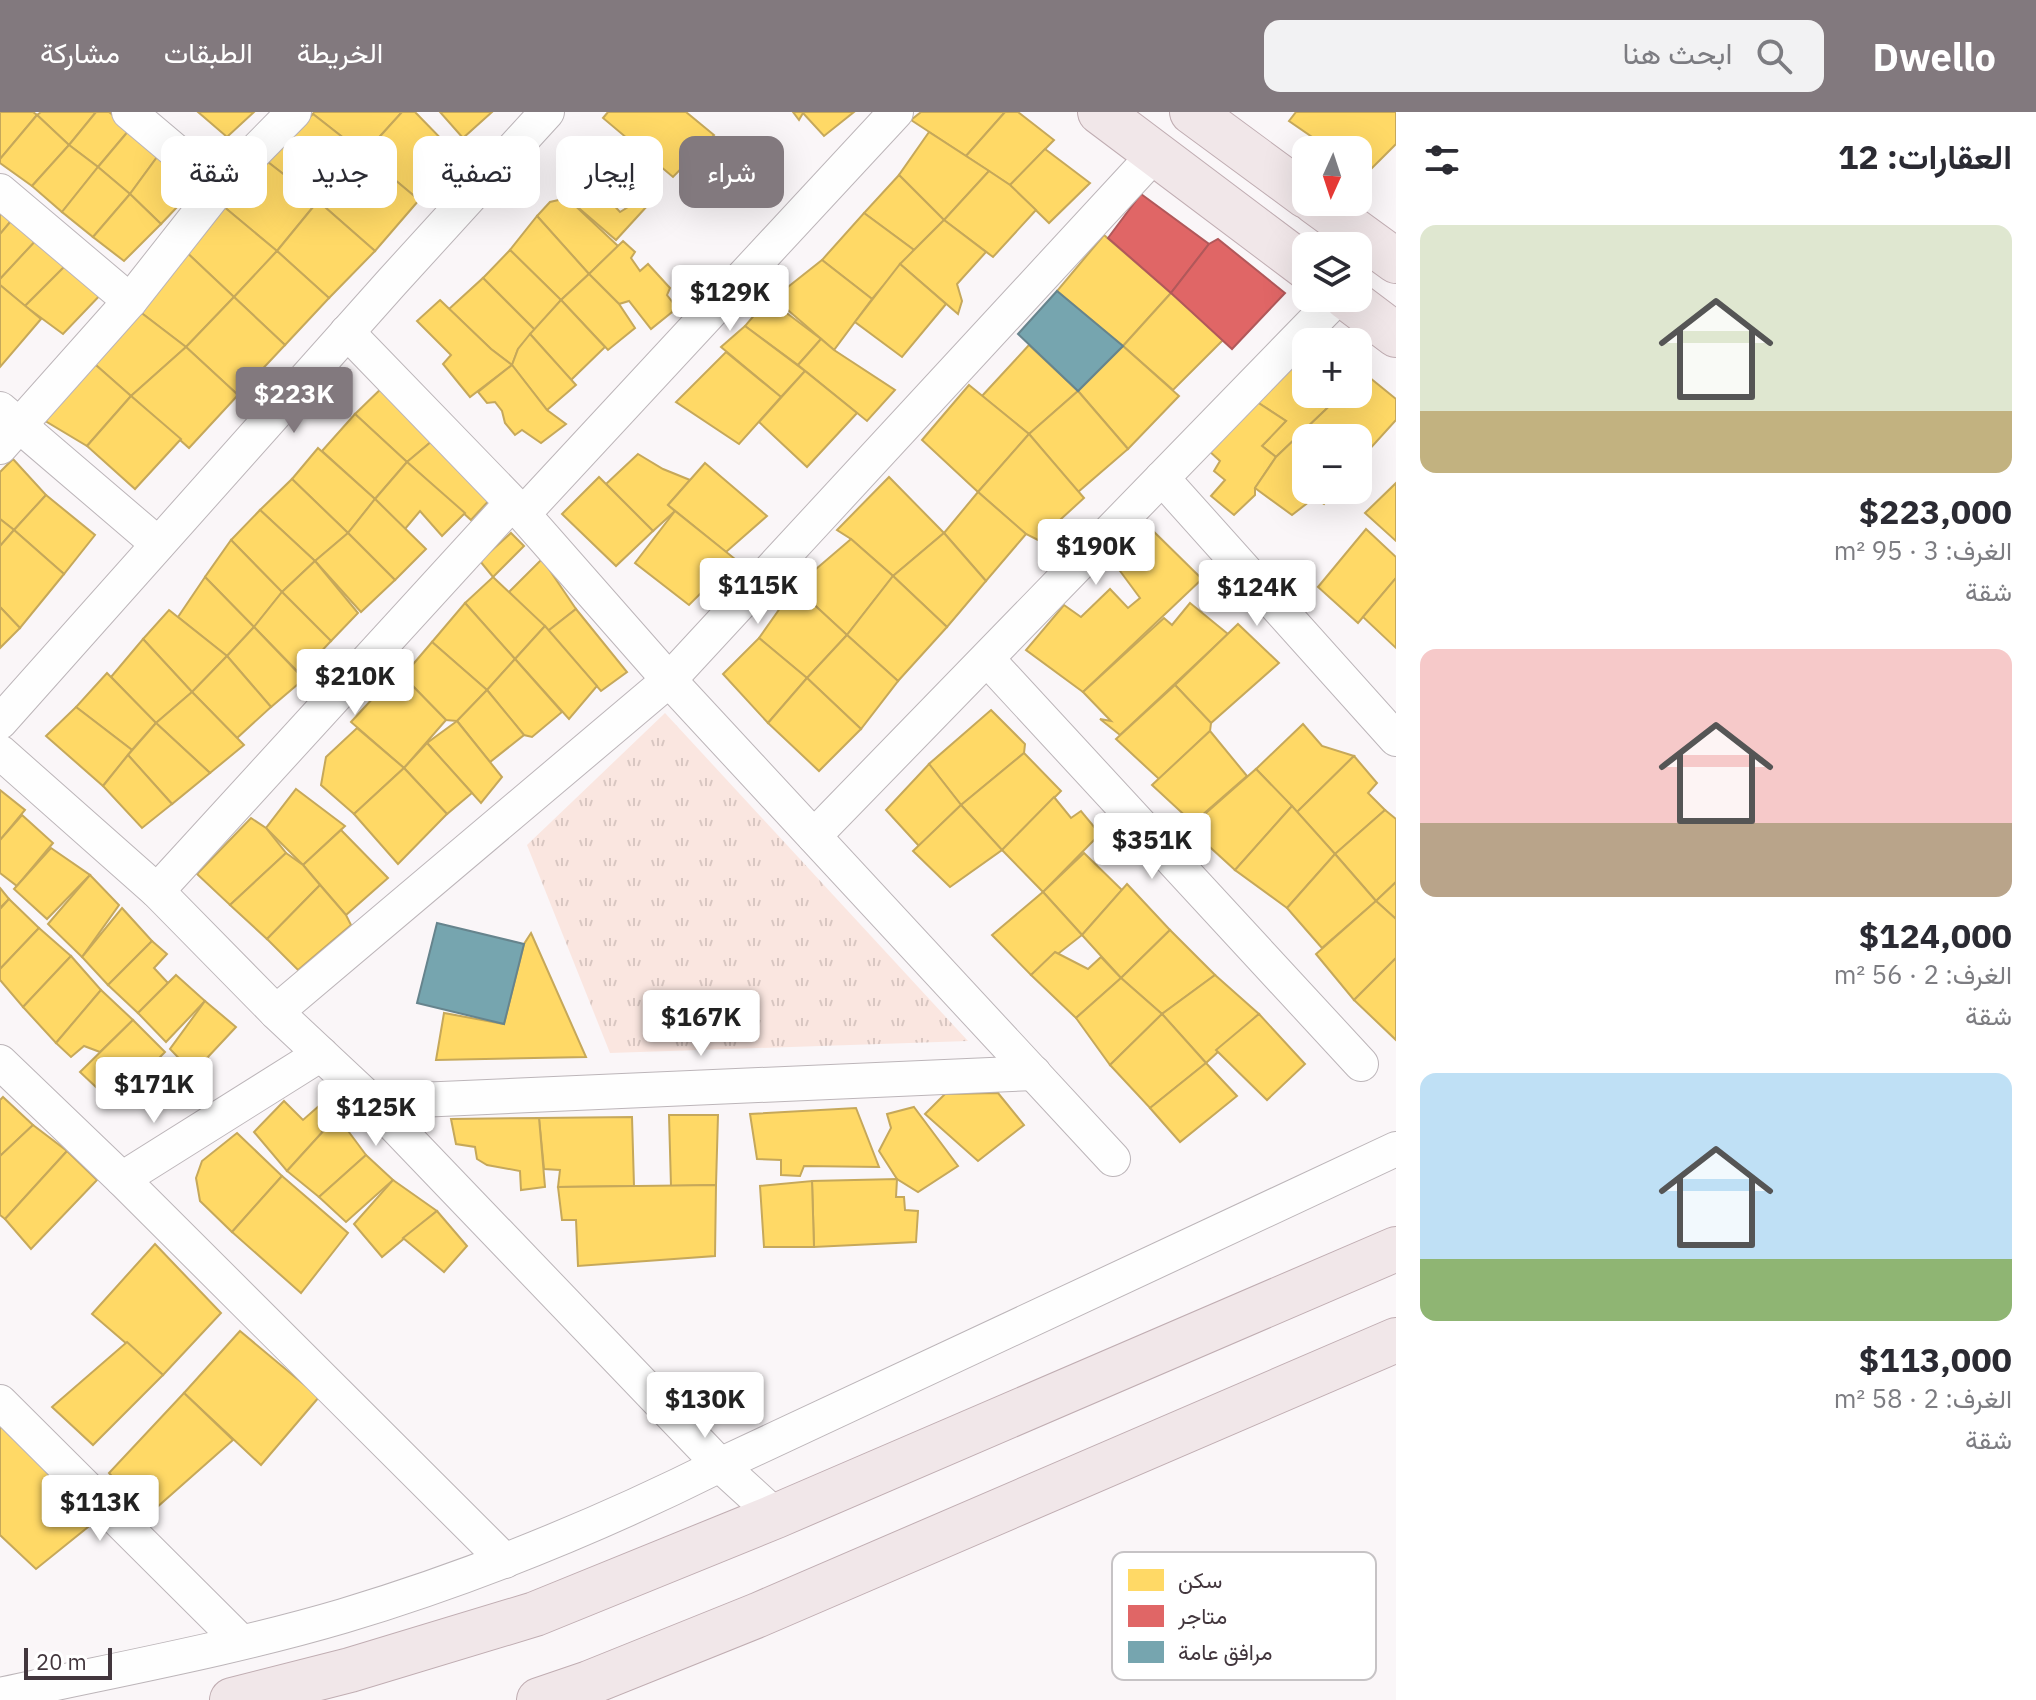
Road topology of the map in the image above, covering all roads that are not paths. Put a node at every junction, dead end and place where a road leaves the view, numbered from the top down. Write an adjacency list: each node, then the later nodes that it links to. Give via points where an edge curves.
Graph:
1 (129, 112): 7 (street)
2 (294, 112): 8 (street)
3 (547, 112): 19 (street)
4 (896, 112): 23 (street)
5 (1100, 112): 9 (main road)
6 (1192, 112): 10 (main road)
7 (161, 139)
8 (267, 139)
9 (1155, 154): 14 (main road); 26 (street)
10 (1292, 186)
11 (0, 191): 16 (street)
12 (203, 208): 16 (street)
13 (1334, 216): 15 (main road)
14 (1292, 257)
15 (1396, 261)
16 (130, 301): 21 (street)
17 (1323, 312): 22 (street)
18 (1366, 312): 20 (main road)
19 (347, 332): 23 (street); 24 (street)
20 (1396, 335)
21 (7, 427): 24 (street)
22 (1162, 478): 25 (street); 28 (street)
23 (517, 509): 26 (street); 31 (street)
24 (158, 544): 27 (street)
25 (987, 659): 30 (street); 35 (street)
26 (669, 680): 30 (street); 32 (street)
27 (0, 722)
28 (1396, 739)
29 (0, 752): 31 (street)
30 (814, 836): 36 (street)
31 (157, 891): 32 (street)
32 (276, 1012): 33 (street)
33 (321, 1054): 37 (street); 40 (street)
34 (0, 1062): 40 (street)
35 (1361, 1064)
36 (1034, 1073): 37 (street); 39 (street)
37 (372, 1102): 44 (street)
38 (1396, 1149): 44 (street)
39 (1113, 1159)
40 (122, 1179): 46 (street)
41 (1396, 1249): 45 (main road)
42 (1396, 1340): 50 (main road, via 758,1615)
43 (0, 1402): 47 (street)
44 (720, 1465): 45 (street); 46 (street)
45 (776, 1516): 49 (main road, via 535,1614)
46 (505, 1561): 47 (street, via 340,1617)
47 (241, 1642): 48 (street)
48 (0, 1695)
49 (232, 1700)
50 (539, 1700)

